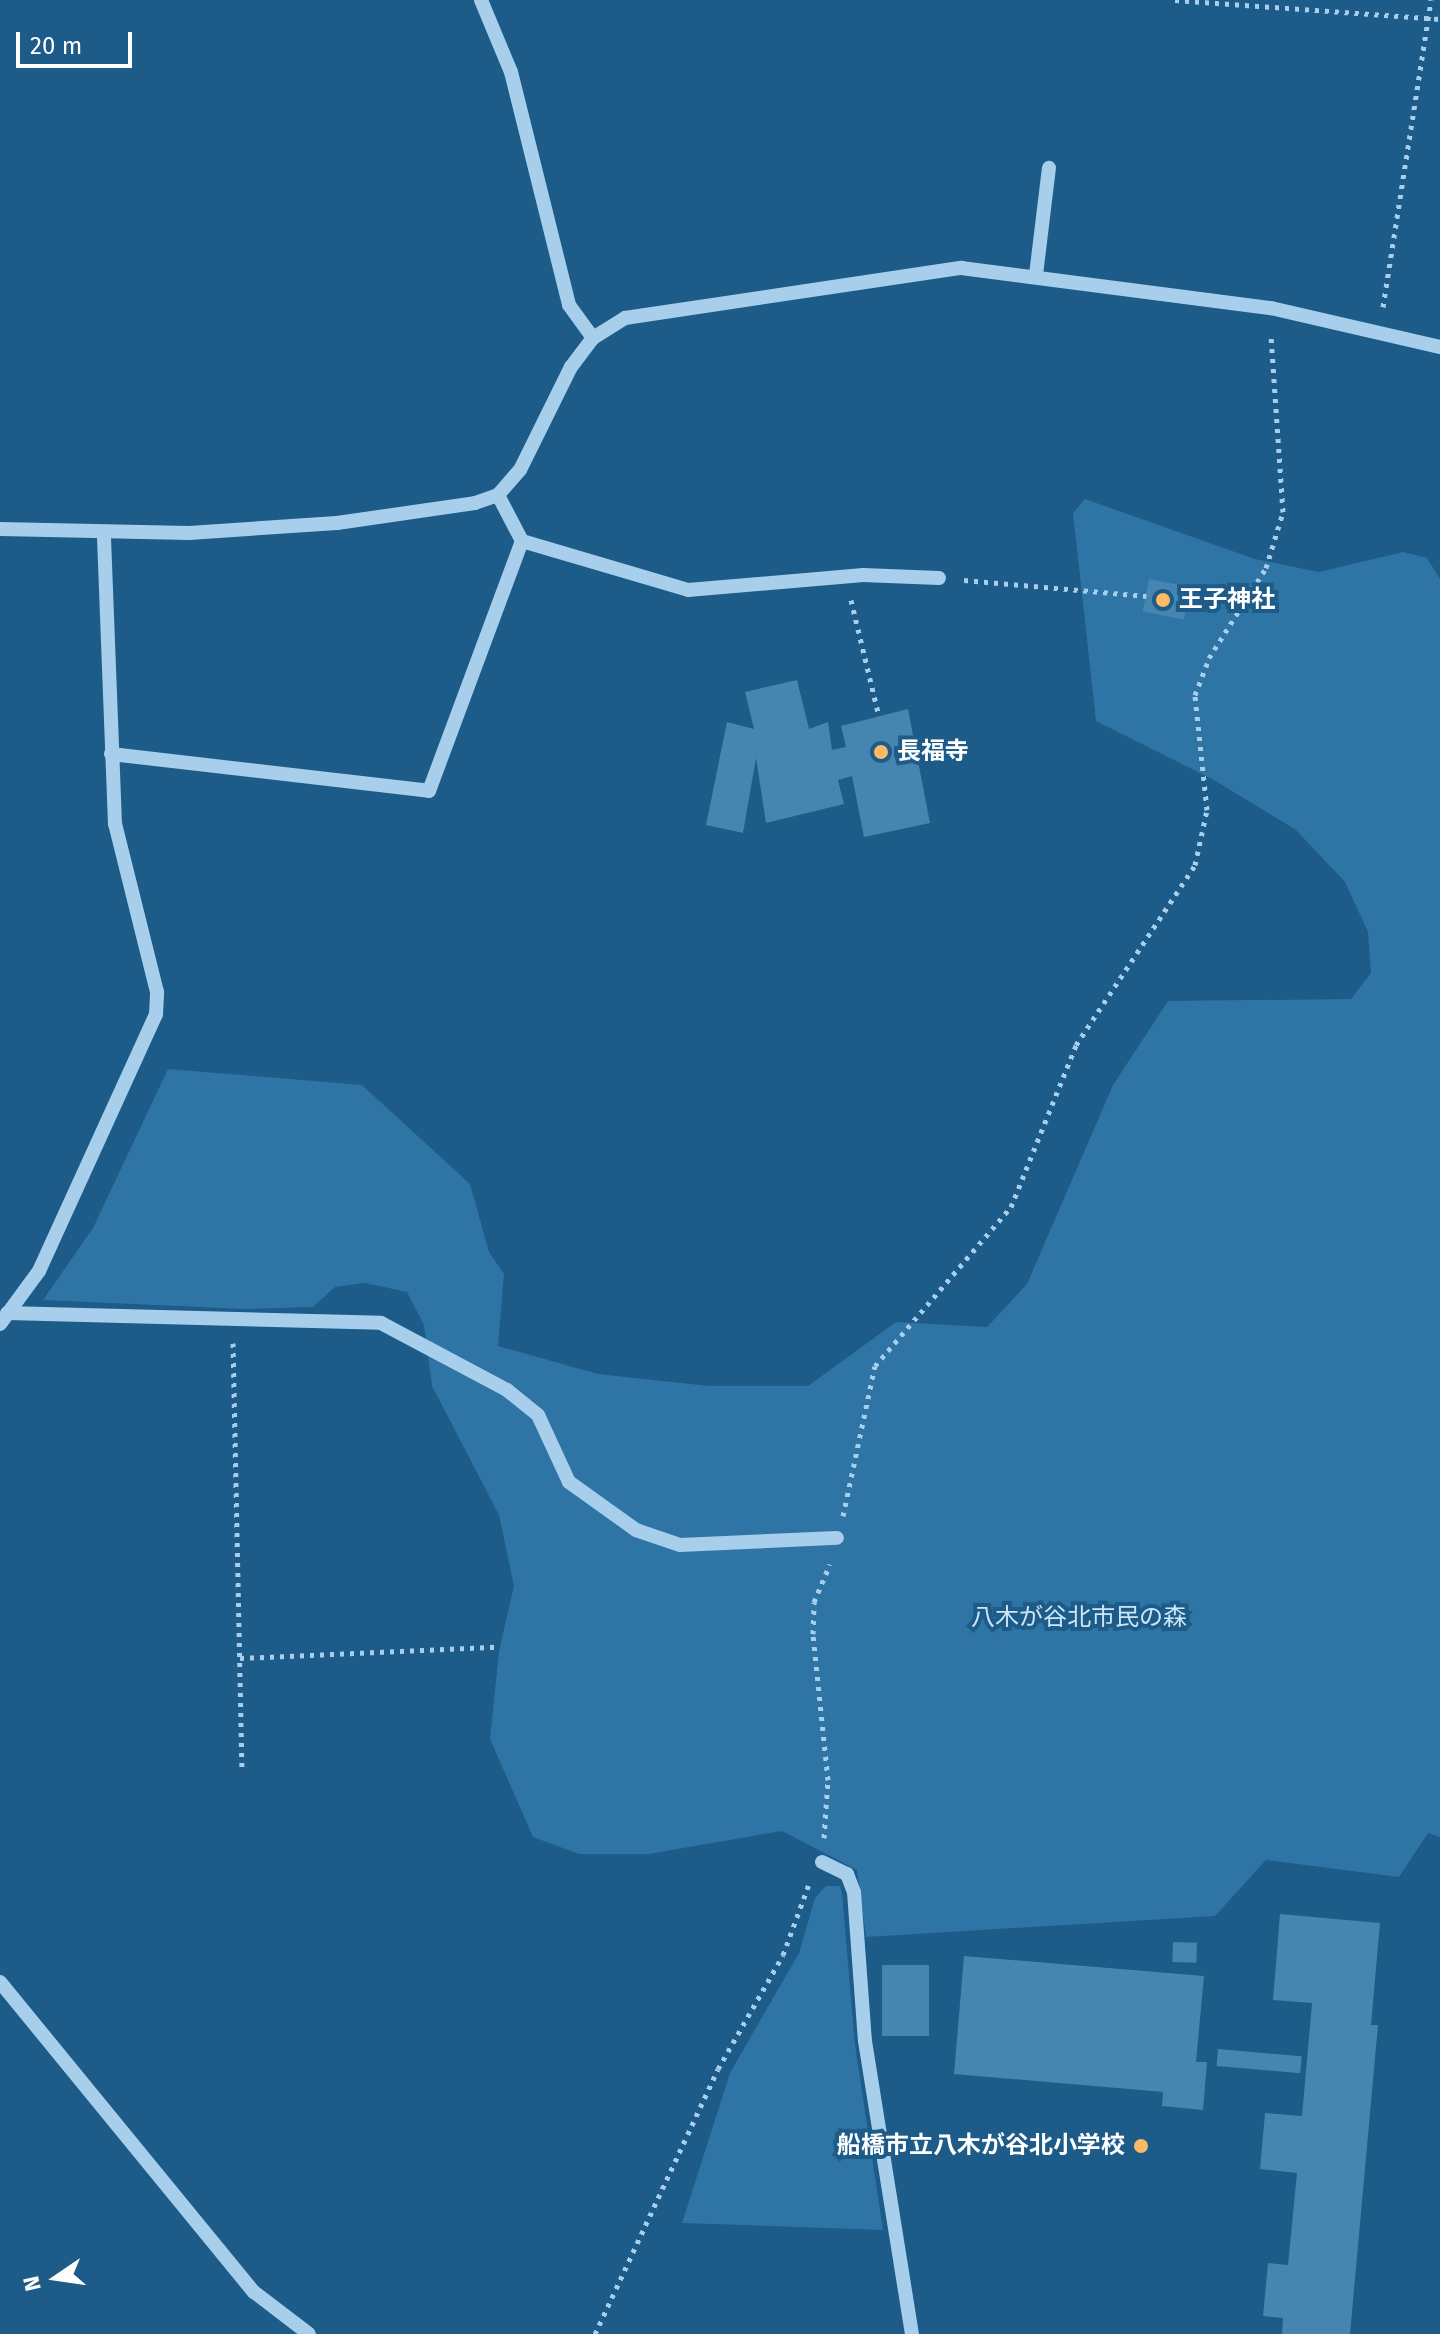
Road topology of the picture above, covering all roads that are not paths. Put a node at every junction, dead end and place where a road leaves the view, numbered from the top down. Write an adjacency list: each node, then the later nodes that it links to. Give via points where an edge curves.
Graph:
1 (481, 0): 4 (street, via 511,72 569,305)
2 (1049, 168): 3 (street)
3 (1036, 275): 4 (street, via 961,268 784,296 676,306 625,318); 5 (street, via 1271,308)
4 (593, 338): 6 (street, via 571,367 520,470)
5 (1440, 347)
6 (498, 495): 8 (street, via 337,523); 9 (street)
7 (0, 529): 8 (street)
8 (104, 535): 11 (street)
9 (522, 541): 10 (street, via 688,590); 11 (street, via 429,791)
10 (939, 578)
11 (111, 754): 12 (street, via 115,824 157,992 156,1014 39,1271)
12 (4, 1318): 13 (street, via 233,1324 343,1318 381,1323 517,1398 538,1415 569,1482 636,1530 680,1545)
13 (837, 1538)
14 (822, 1862): 17 (street, via 847,1874 854,1892 865,2041)
15 (0, 1982): 16 (street, via 254,2292)
16 (309, 2334)
17 (912, 2334)

